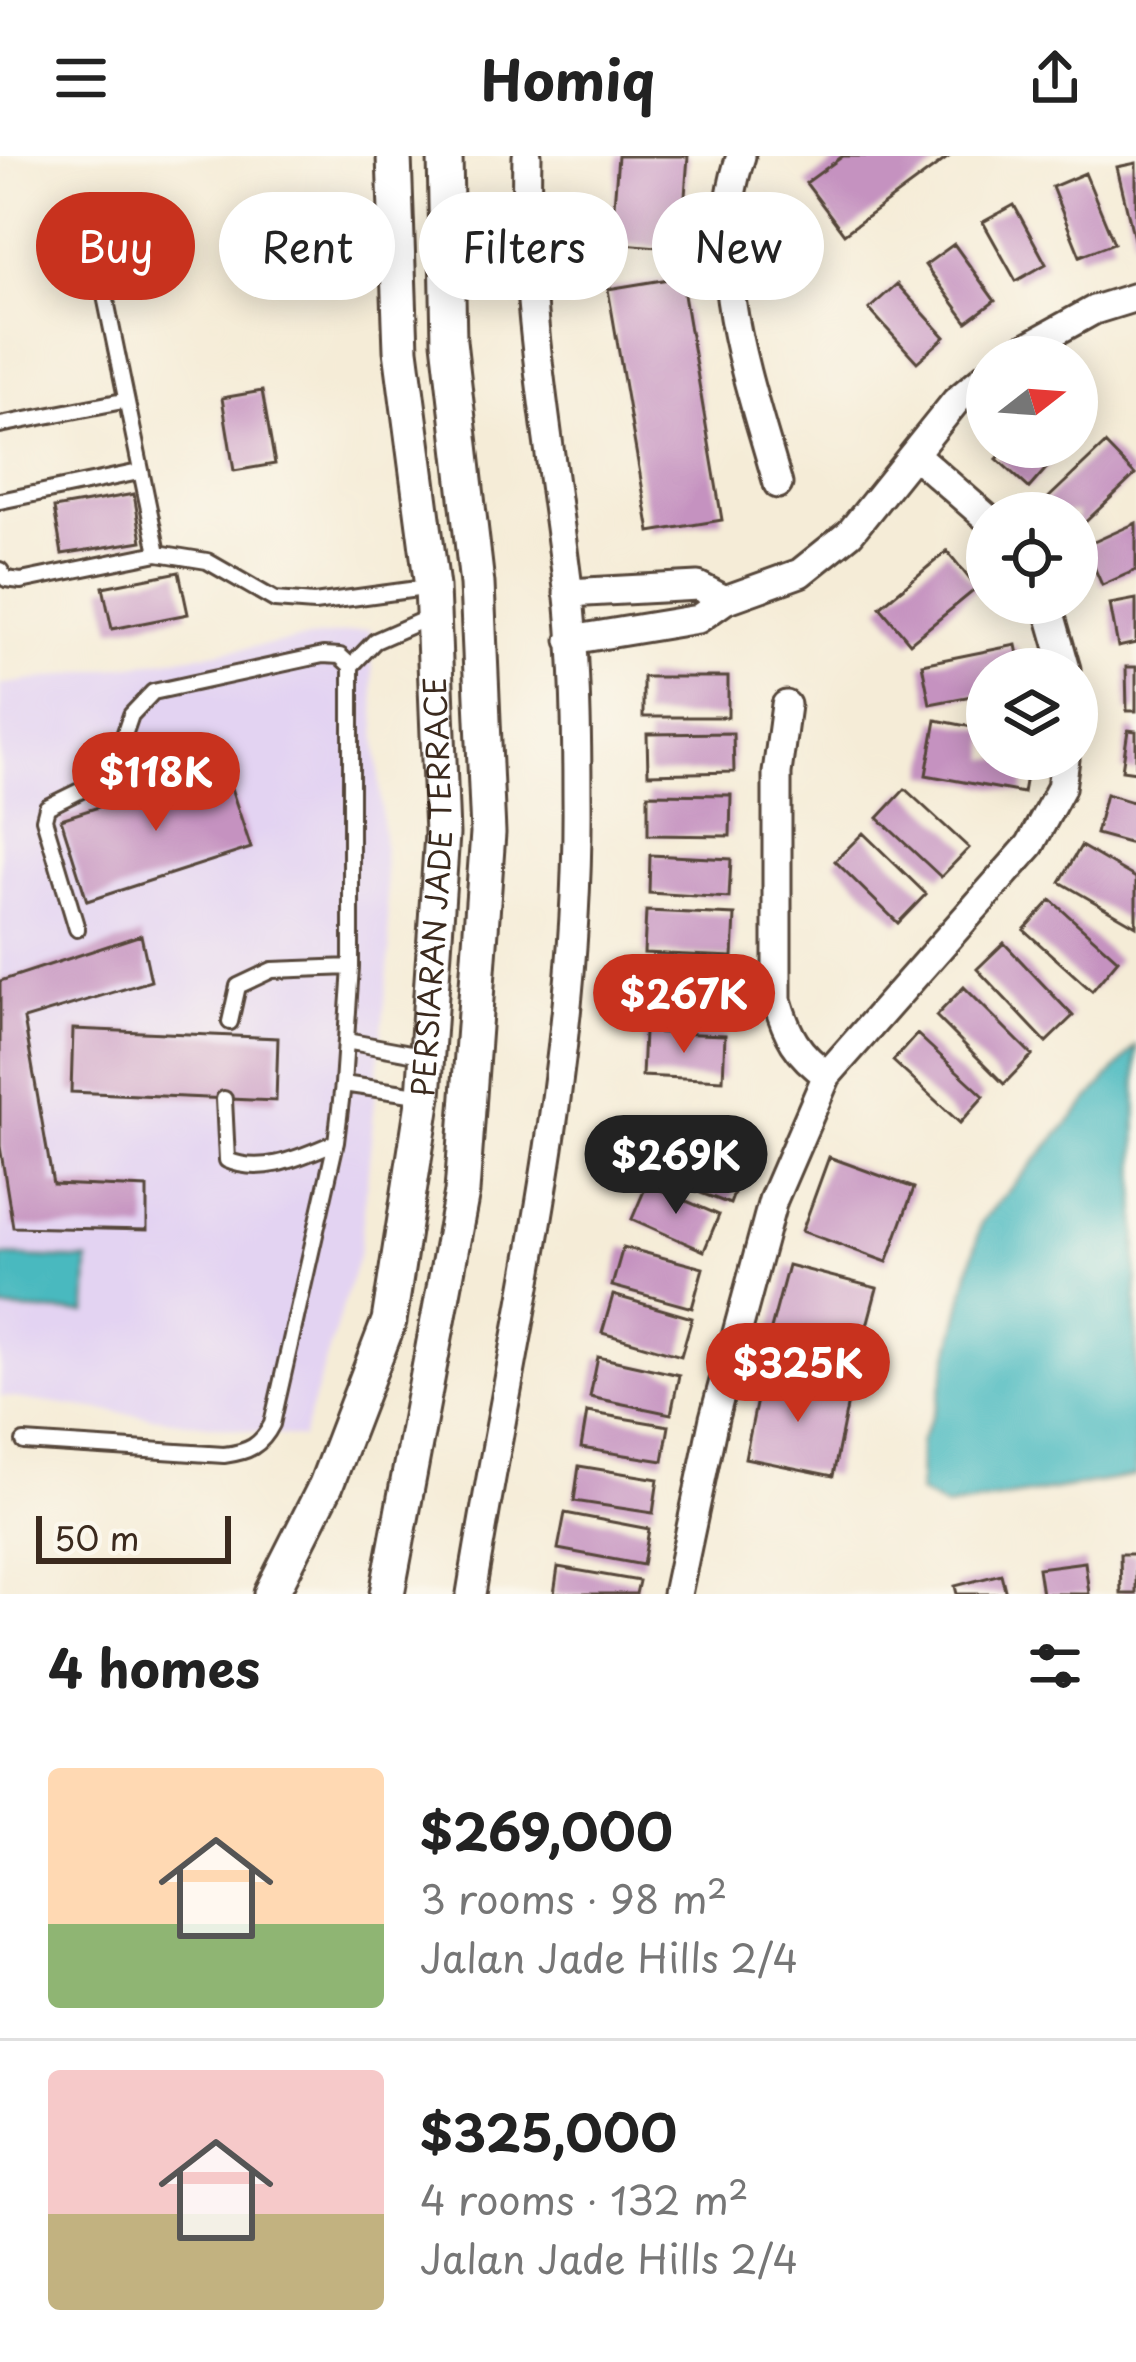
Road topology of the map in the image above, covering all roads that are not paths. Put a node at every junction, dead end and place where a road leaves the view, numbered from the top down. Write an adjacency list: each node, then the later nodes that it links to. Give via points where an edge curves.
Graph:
1 (394, 156): 20 (street, PERSIARAN JADE TERRACE, via 401,350)
2 (445, 156): 37 (street, PERSIARAN JADE TERRACE, via 449,341 477,584 488,833 462,1192)
3 (527, 156): 18 (street, via 525,249)
4 (740, 156): 13 (street, via 727,266 739,345)
5 (1136, 297): 7 (street)
6 (105, 300): 9 (lane)
7 (1048, 336)
8 (966, 393): 11 (street)
9 (123, 401): 10 (lane); 12 (lane)
10 (0, 424)
11 (914, 454): 14 (street); 19 (street, via 850,533 800,574)
12 (139, 472): 15 (lane); 16 (lane)
13 (778, 484)
14 (966, 500)
15 (0, 501)
16 (158, 553): 17 (lane, via 21,581); 20 (lane, via 207,561 274,600)
17 (0, 569)
18 (568, 593): 19 (street, via 698,586); 21 (street)
19 (725, 600): 21 (street, via 698,619)
20 (432, 602): 22 (lane); 29 (street, PERSIARAN JADE TERRACE, via 442,834)
21 (571, 640): 38 (street, via 577,798 569,1014 532,1277)
22 (351, 666): 25 (lane, via 323,656 154,692 140,703 110,776 47,807); 26 (lane)
23 (786, 705): 30 (street, via 777,773 777,1000 801,1056)
24 (1062, 780): 30 (street, via 1030,845)
25 (77, 929)
26 (351, 967): 27 (lane, via 257,974 238,986); 28 (lane)
27 (230, 1022)
28 (346, 1041): 29 (lane); 31 (lane)
29 (427, 1056): 32 (street, PERSIARAN JADE TERRACE)
30 (827, 1075): 39 (street, via 772,1200)
31 (344, 1084): 32 (lane); 34 (lane)
32 (424, 1096): 36 (street, PERSIARAN JADE TERRACE, via 389,1321 326,1485)
33 (224, 1100): 34 (lane, via 227,1160 244,1167)
34 (337, 1142): 35 (lane, via 264,1440 224,1455)
35 (24, 1442)
36 (271, 1594)
37 (387, 1594)
38 (471, 1594)
39 (677, 1594)

